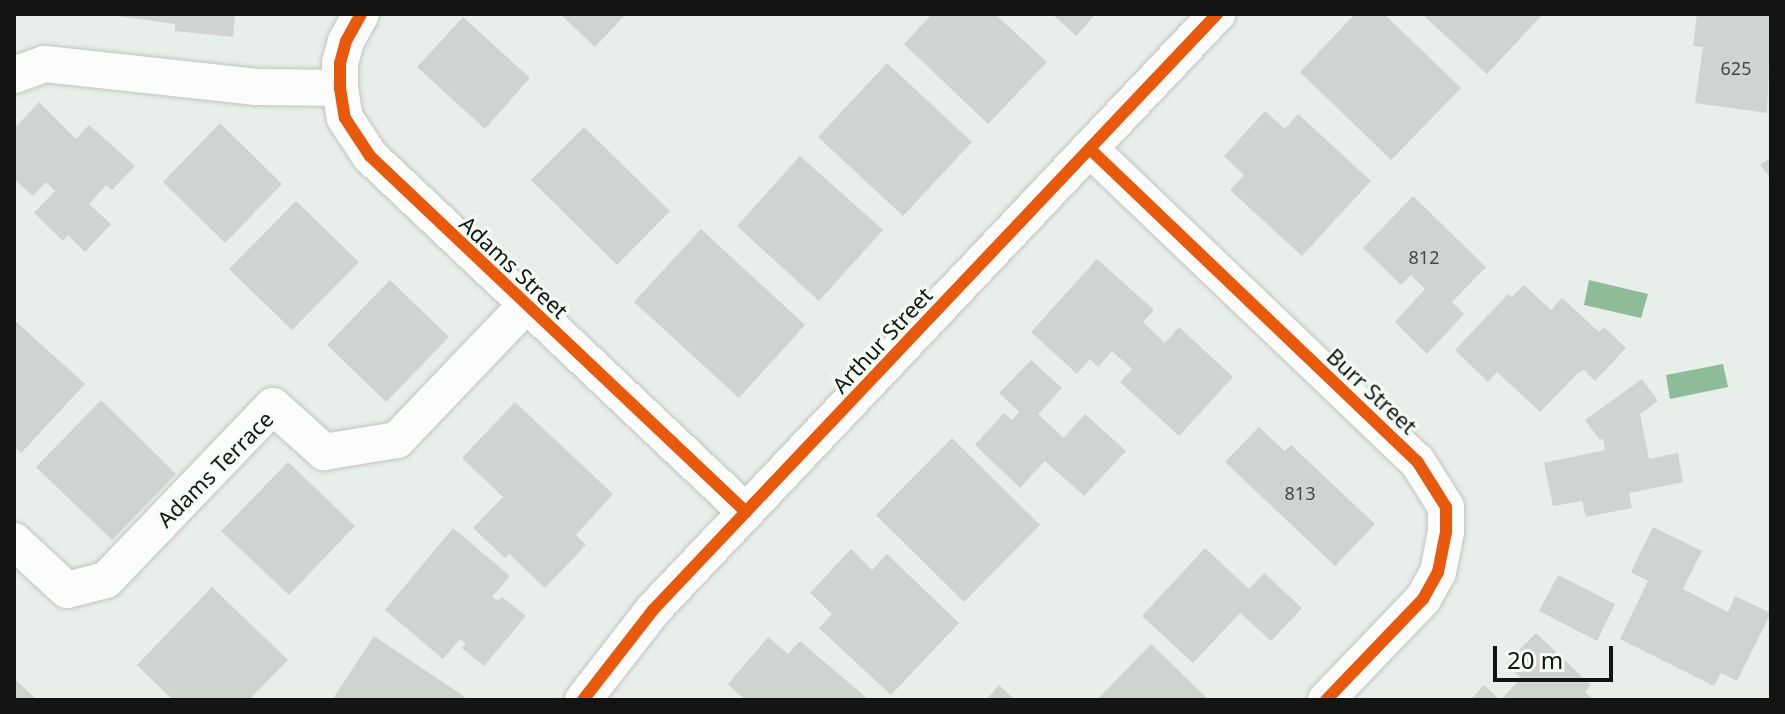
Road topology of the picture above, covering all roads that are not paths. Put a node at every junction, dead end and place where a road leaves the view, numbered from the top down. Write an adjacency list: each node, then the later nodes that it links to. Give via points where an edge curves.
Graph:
1 (361, 14): 4 (street, Adams Street, via 346,41)
2 (1217, 14): 5 (street, Arthur Street)
3 (14, 75): 4 (street, via 45,64 257,87)
4 (340, 88): 6 (street, Adams Street, via 345,118 370,156)
5 (1090, 149): 7 (street, Arthur Street); 10 (street, Burr Street, via 1417,461 1446,507 1438,572 1423,599)
6 (526, 305): 7 (street, Adams Street); 8 (street, Adams Terrace, via 397,440 324,452 273,406 106,580 67,590)
7 (746, 512): 9 (street, Arthur Street, via 653,610)
8 (14, 541)
9 (583, 700)
10 (1326, 700)

